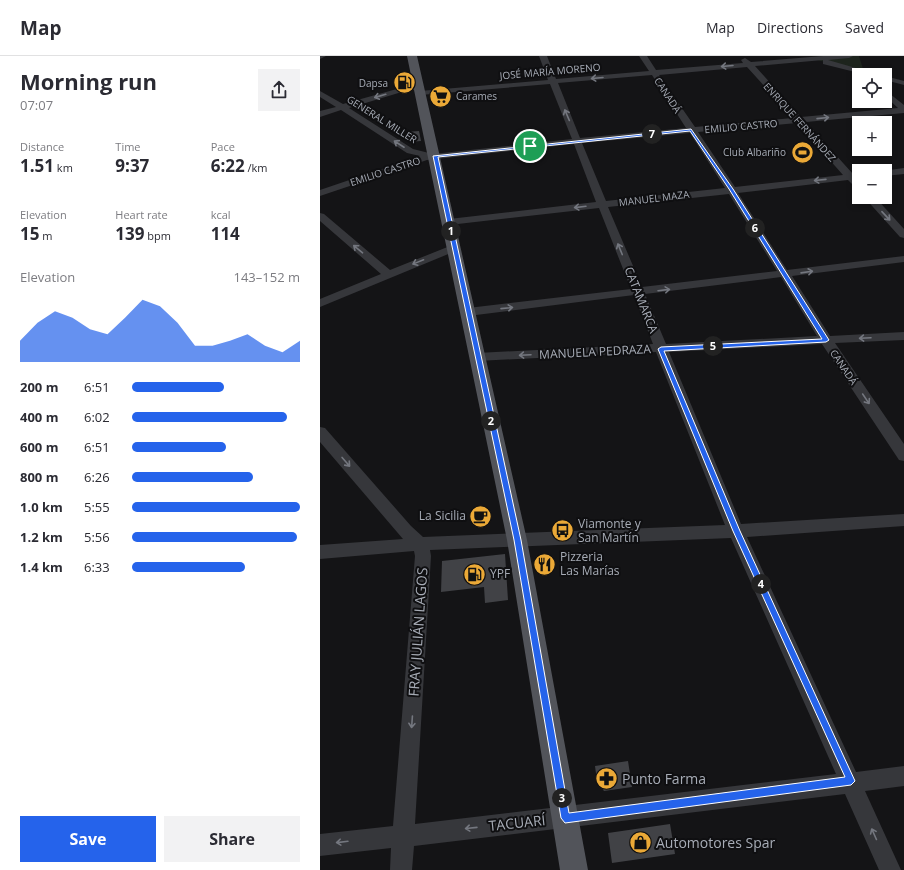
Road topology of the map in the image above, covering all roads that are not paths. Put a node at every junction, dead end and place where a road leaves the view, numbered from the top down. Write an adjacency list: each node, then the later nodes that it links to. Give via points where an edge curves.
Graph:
1 (412, 56): 16 (main road)
2 (543, 56): 14 (street, CATAMARCA)
3 (643, 56): 12 (street, CANADÁ)
4 (742, 56): 9 (street, ENRIQUE FERNÁNDEZ)
5 (797, 56): 7 (street)
6 (849, 56): 7 (street, JOSÉ MARÍA MORENO)
7 (817, 60): 9 (street, JOSÉ MARÍA MORENO); 11 (street)
8 (860, 61): 10 (street)
9 (749, 64): 12 (street, JOSÉ MARÍA MORENO, one-way to 12); 22 (street, ENRIQUE FERNÁNDEZ)
10 (863, 68)
11 (852, 69)
12 (654, 73): 14 (street, JOSÉ MARÍA MORENO, one-way to 14); 23 (street, CANADÁ)
13 (892, 80): 15 (street)
14 (554, 82): 16 (street, JOSÉ MARÍA MORENO); 24 (street, CATAMARCA, one-way to 14)
15 (904, 83)
16 (419, 90): 19 (street, JOSÉ MARÍA MORENO, one-way to 19); 25 (main road)
17 (320, 93): 19 (street, GENERAL MILLER)
18 (892, 98): 20 (street)
19 (343, 107): 21 (street, JOSÉ MARÍA MORENO); 25 (street, GENERAL MILLER, one-way to 19, via 410,151)
20 (904, 109): 22 (street, EMILIO CASTRO, one-way to 20)
21 (320, 114)
22 (799, 120): 23 (street, EMILIO CASTRO); 28 (street, ENRIQUE FERNÁNDEZ)
23 (691, 130): 24 (street, EMILIO CASTRO); 30 (street, CANADÁ)
24 (578, 141): 25 (street, EMILIO CASTRO); 32 (street, CATAMARCA)
25 (436, 156): 31 (street, EMILIO CASTRO, via 426,157); 35 (main road)
26 (904, 171): 27 (street)
27 (892, 172)
28 (852, 174)
29 (852, 177): 30 (street, MANUEL MAZA, one-way to 30)
30 (731, 189): 32 (street, MANUEL MAZA); 40 (street, CANADÁ)
31 (320, 192)
32 (602, 204): 35 (street, MANUEL MAZA, one-way to 35); 41 (street, CATAMARCA, one-way to 32)
33 (875, 204): 36 (street, one-way to 36)
34 (320, 216): 39 (street, one-way to 34)
35 (449, 222): 37 (main road)
36 (904, 235)
37 (454, 248): 39 (street, one-way to 39); 43 (main road)
38 (904, 259): 40 (street, one-way to 38)
39 (388, 274): 42 (street)
40 (785, 275): 41 (street, one-way to 40); 45 (street, CANADÁ)
41 (638, 293): 43 (street, one-way to 41); 46 (street, CATAMARCA)
42 (320, 303)
43 (468, 312): 47 (main road)
44 (904, 336): 45 (street, MANUELA PEDRAZA, one-way to 45)
45 (826, 340): 46 (street, MANUELA PEDRAZA); 49 (street, CANADÁ, one-way to 49)
46 (661, 349): 47 (street, MANUELA PEDRAZA, one-way to 47); 51 (street, CATAMARCA)
47 (477, 357): 52 (main road)
48 (320, 432): 53 (street, one-way to 53, via 405,531)
49 (904, 456)
50 (904, 520): 51 (street)
51 (736, 531): 52 (street); 56 (street, CATAMARCA)
52 (517, 540): 53 (street); 57 (main road)
53 (420, 544): 54 (street); 58 (street, FRAY JULIÁN LAGOS, one-way to 58, via 423,570)
54 (320, 552)
55 (904, 776): 56 (street, TACUARÍ)
56 (851, 781): 57 (street, TACUARÍ); 62 (street, CATAMARCA, one-way to 56)
57 (565, 818): 58 (street, TACUARÍ, one-way to 58); 61 (main road)
58 (403, 835): 59 (street, TACUARÍ, one-way to 59); 60 (street, FRAY JULIÁN LAGOS)
59 (320, 845)
60 (401, 870)
61 (574, 870)
62 (890, 870)

